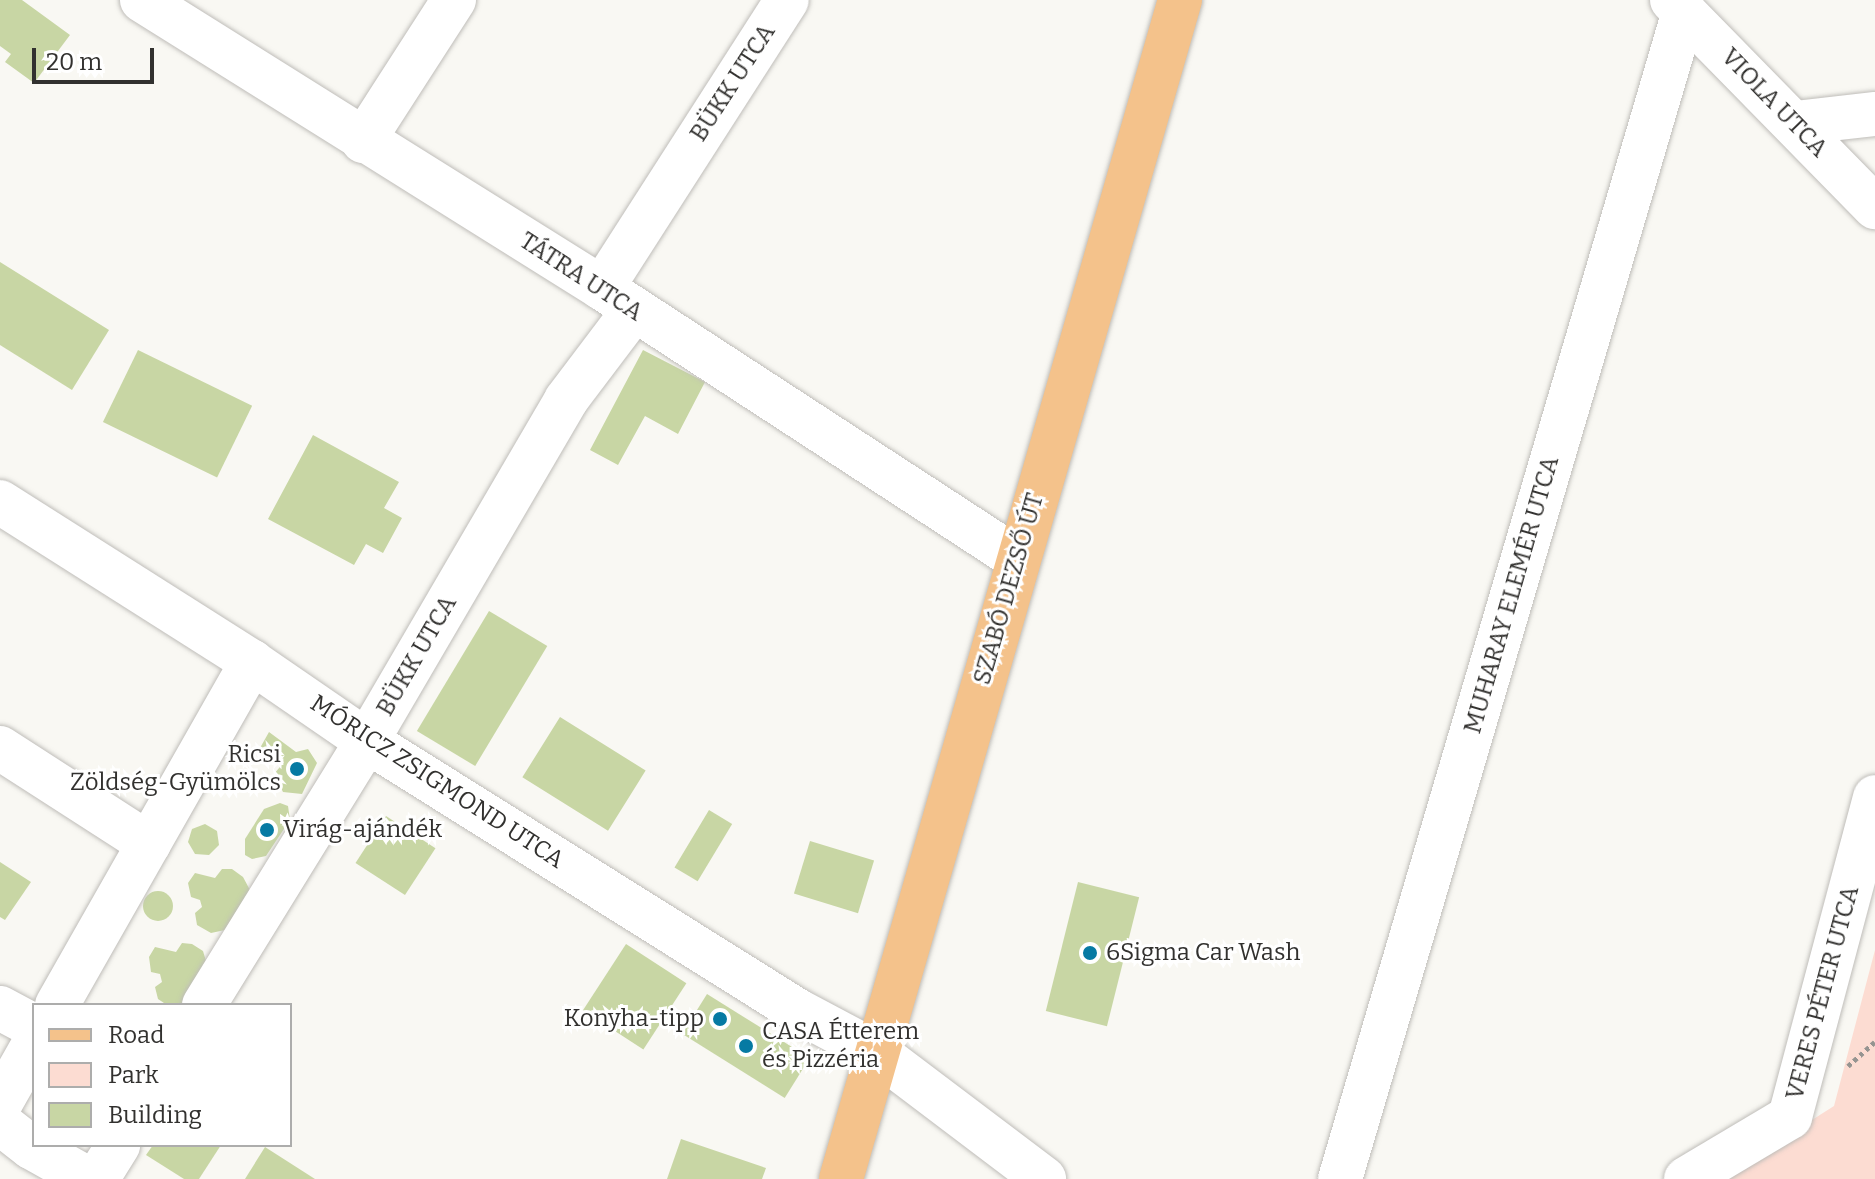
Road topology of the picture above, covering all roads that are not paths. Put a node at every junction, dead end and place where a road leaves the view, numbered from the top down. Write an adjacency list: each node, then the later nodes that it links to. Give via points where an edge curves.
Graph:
1 (142, 0): 8 (street, TÁTRA UTCA)
2 (454, 0): 8 (street)
3 (787, 0): 10 (street, BÜKK UTCA)
4 (1180, 0): 12 (main road, SZABÓ DEZSŐ ÚT)
5 (1678, 6): 7 (street, VIOLA UTCA); 31 (street, MUHARAY ELEMÉR UTCA)
6 (1875, 114): 7 (street)
7 (1795, 123): 9 (street, VIOLA UTCA)
8 (363, 141): 10 (street, TÁTRA UTCA)
9 (1875, 207)
10 (618, 299): 12 (street, TÁTRA UTCA); 14 (street, BÜKK UTCA, via 566,400)
11 (0, 502): 13 (street, MÓRICZ ZSIGMOND UTCA)
12 (1017, 559): 23 (main road, SZABÓ DEZSŐ ÚT)
13 (252, 662): 14 (street, MÓRICZ ZSIGMOND UTCA); 17 (street)
14 (367, 741): 19 (street, BÜKK UTCA); 23 (street, MÓRICZ ZSIGMOND UTCA, via 798,1011)
15 (0, 747): 17 (street)
16 (1875, 797): 32 (street, VERES PÉTER UTCA, via 1790,1117)
17 (149, 844): 18 (street)
18 (58, 1003)
19 (205, 1003)
20 (0, 1008): 21 (street)
21 (32, 1025)
22 (32, 1048): 24 (street)
23 (879, 1054): 29 (main road, SZABÓ DEZSŐ ÚT); 30 (street)
24 (0, 1104)
25 (117, 1147): 28 (street)
26 (15, 1150): 27 (street)
27 (88, 1179)
28 (97, 1179)
29 (841, 1179)
30 (1044, 1179)
31 (1340, 1179)
32 (1686, 1179)

